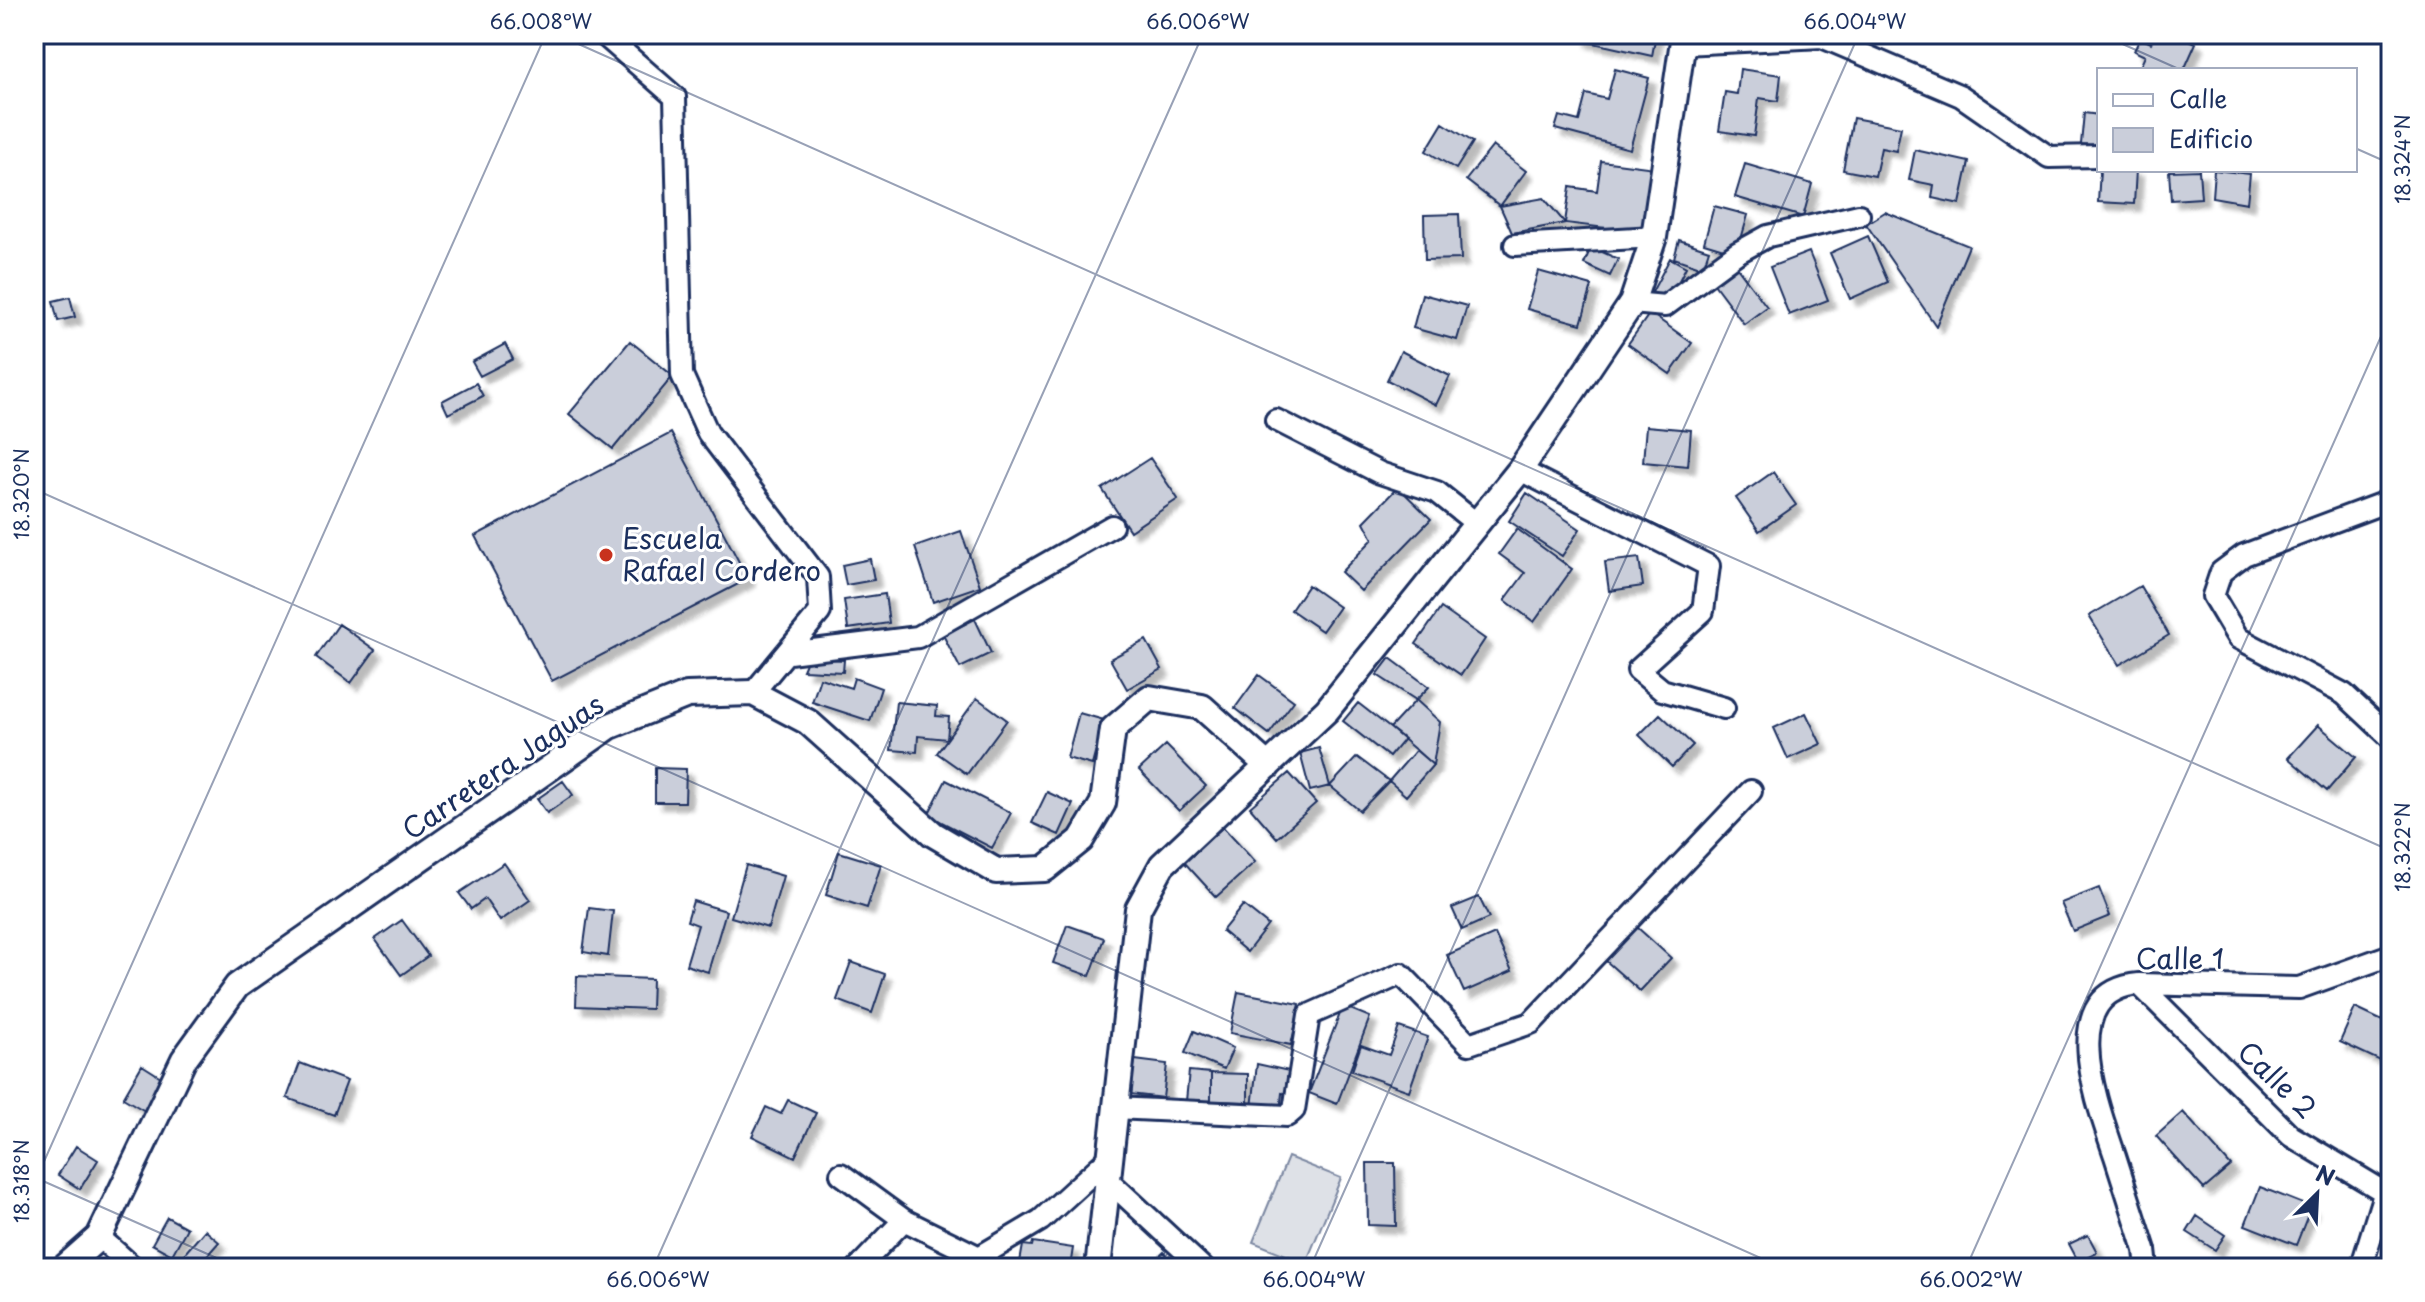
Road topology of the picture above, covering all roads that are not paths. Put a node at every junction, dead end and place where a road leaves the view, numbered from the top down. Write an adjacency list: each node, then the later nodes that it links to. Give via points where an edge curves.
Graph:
1 (603, 34): 13 (street, via 675,97 682,375 708,433 818,577 820,612)
2 (1683, 39): 3 (street, via 1822,37 1961,96 2049,157); 5 (street)
3 (2097, 156)
4 (1859, 215): 7 (street, via 1768,236 1665,306)
5 (1654, 237): 6 (street); 7 (street)
6 (1515, 245)
7 (1632, 303): 9 (street)
8 (1276, 420): 11 (street, via 1380,473 1437,492)
9 (1520, 470): 11 (street); 15 (street, via 1709,566 1703,611 1638,670 1662,690)
10 (2391, 500): 16 (street, via 2244,555 2221,572 2213,596 2238,638 2344,694)
11 (1477, 524): 17 (street, via 1327,710)
12 (1112, 526): 13 (street, via 918,637)
13 (789, 653): 14 (street)
14 (753, 693): 17 (street, Carretera Jaguas, via 808,722 933,834 996,871 1045,869 1081,840 1103,803 1113,729 1149,698 1202,707); 26 (street, Carretera Jaguas, via 687,695 610,726 237,986 184,1059)
15 (1724, 708)
16 (2391, 738)
17 (1268, 766): 21 (street, via 1162,865 1138,909)
18 (1751, 791): 21 (street, via 1531,1023 1469,1044 1401,974 1309,1015 1294,1110 1287,1116)
19 (2391, 955): 20 (street, Calle 1, via 2299,988)
20 (2139, 984): 24 (street, Calle 2, via 2291,1136); 32 (street, Calle 1, via 2118,988 2103,999 2094,1017 2087,1061)
21 (1114, 1108): 22 (street)
22 (1108, 1169): 25 (street, via 1041,1220 979,1257); 30 (street); 31 (street)
23 (841, 1174): 25 (street)
24 (2387, 1195): 33 (street)
25 (904, 1220): 29 (street)
26 (99, 1237): 27 (street, Carretera Jaguas); 28 (street)
27 (64, 1268)
28 (134, 1268)
29 (858, 1268)
30 (1098, 1268)
31 (1203, 1268)
32 (2147, 1268)
33 (2361, 1268)

